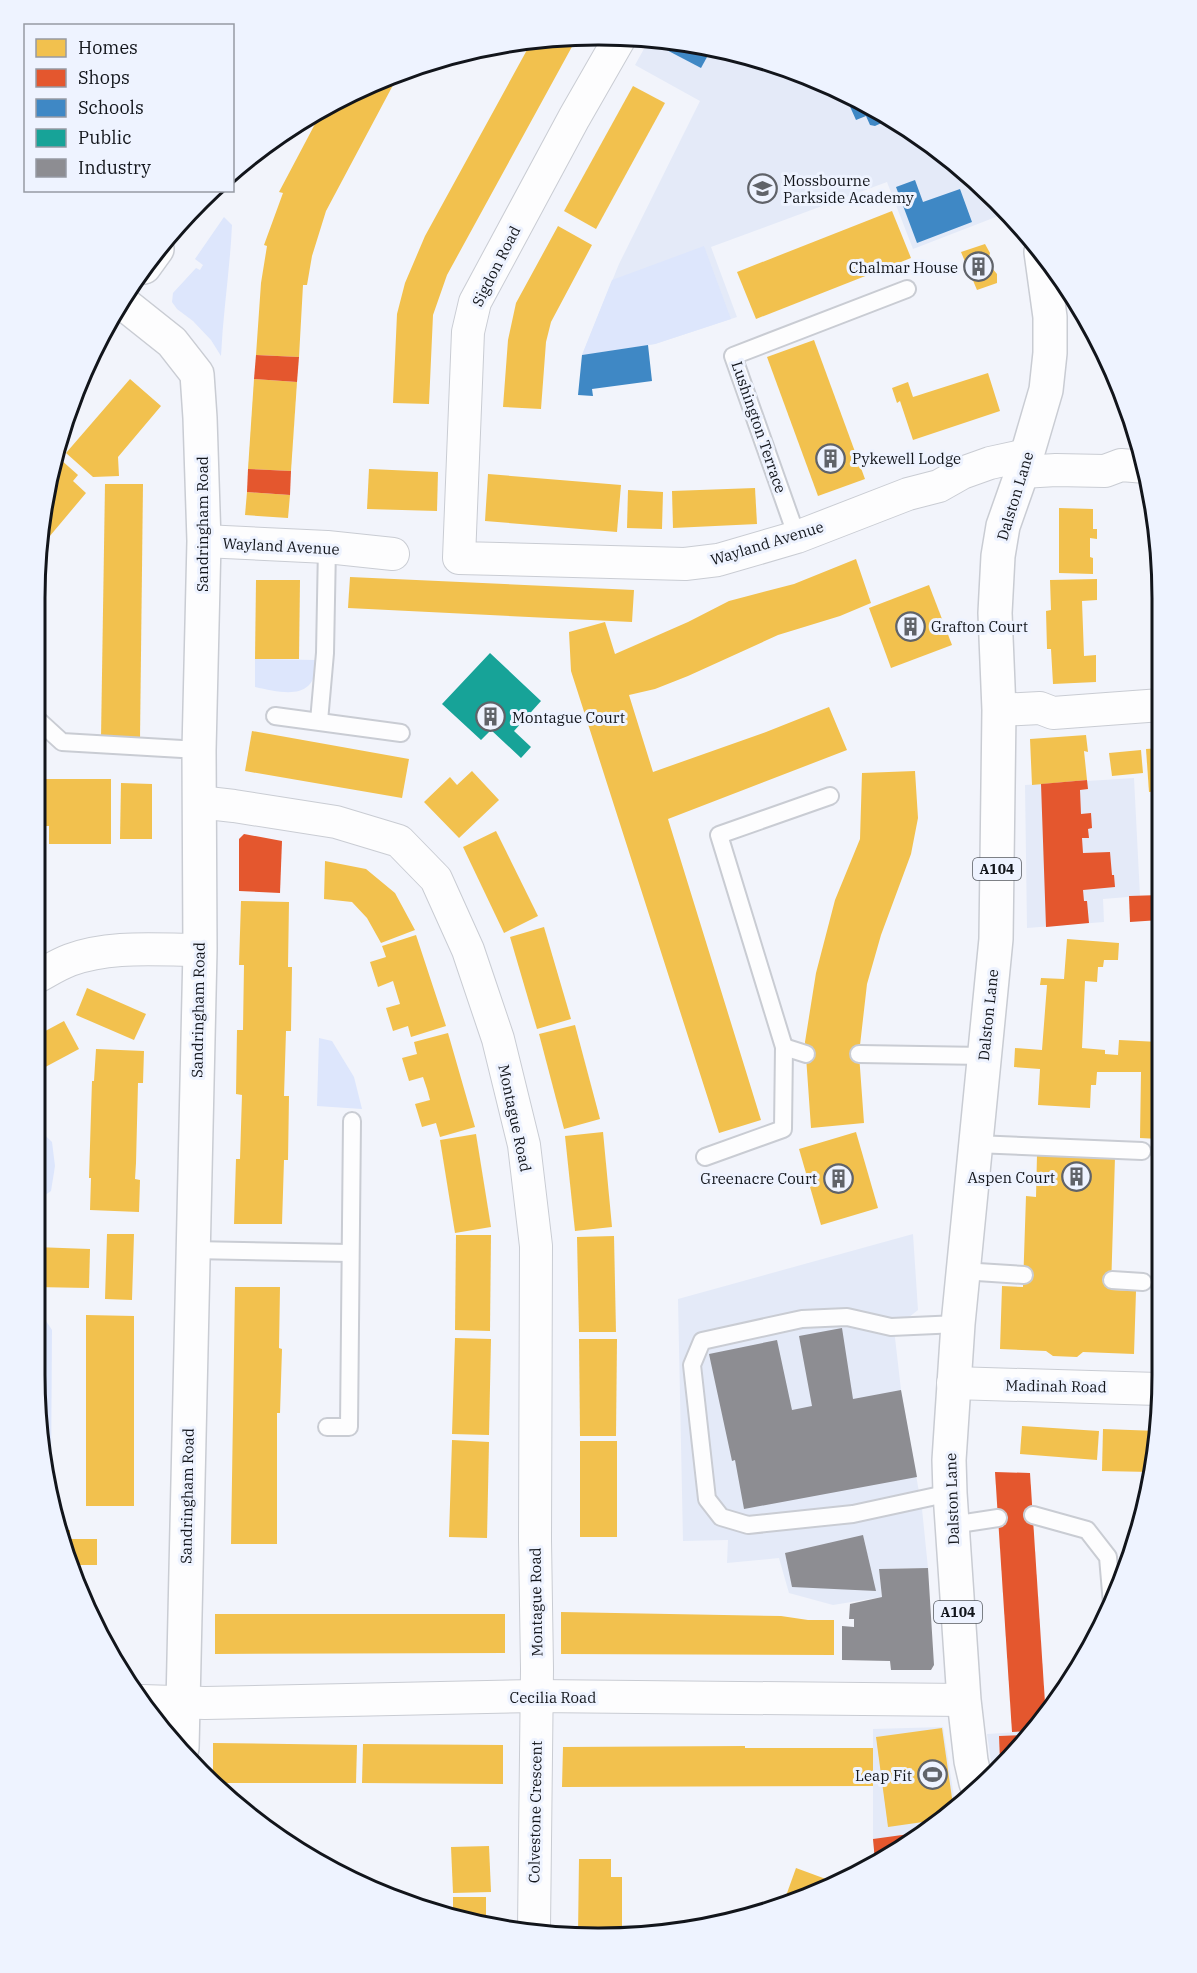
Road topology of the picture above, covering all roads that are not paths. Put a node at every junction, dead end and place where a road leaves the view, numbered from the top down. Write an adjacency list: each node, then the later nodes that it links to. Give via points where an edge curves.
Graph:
1 (616, 45): 11 (street, Sigdon Road, via 475,302 468,332)
2 (907, 289): 7 (lane, Lushington Terrace, via 733,356)
3 (1057, 291): 5 (main road, Dalston Lane / A104, via 1050,317 1046,390)
4 (128, 307): 8 (main road, Sandringham Road, via 172,342 197,374)
5 (1024, 464): 6 (street, Wayland Avenue, via 1056,470 1105,471 1121,465); 7 (street, Wayland Avenue, via 990,463 939,486); 13 (main road, Dalston Lane / A104, via 1003,526 998,556 995,613)
6 (1135, 466)
7 (797, 537): 11 (street, Wayland Avenue, via 718,560 685,564)
8 (204, 541): 9 (street, Wayland Avenue); 18 (main road, Sandringham Road)
9 (327, 547): 10 (street, Wayland Avenue); 15 (lane)
10 (393, 554)
11 (459, 558)
12 (1152, 706): 13 (street, via 1053,713 1040,708)
13 (999, 710): 26 (main road, Dalston Lane / A104, via 996,939)
14 (275, 716): 15 (lane)
15 (319, 721): 17 (lane)
16 (45, 726): 18 (lane, via 62,742)
17 (401, 733)
18 (199, 750): 20 (main road, Sandringham Road)
19 (830, 796): 23 (lane, via 719,835)
20 (199, 802): 21 (main road, Sandringham Road); 46 (street, Montague Road, via 336,822 399,841 436,879 468,950 498,1039 524,1145 536,1246)
21 (200, 950): 22 (street, via 117,950 69,961); 31 (main road, Sandringham Road)
22 (45, 973)
23 (784, 1047): 24 (lane); 30 (lane, via 783,1129)
24 (806, 1054)
25 (859, 1054): 26 (lane)
26 (984, 1056): 28 (main road, Dalston Lane / A104)
27 (352, 1121): 32 (lane)
28 (975, 1144): 29 (lane); 33 (main road, Dalston Lane / A104)
29 (1142, 1151)
30 (705, 1157)
31 (192, 1250): 32 (lane); 49 (main road, Sandringham Road)
32 (350, 1253): 40 (lane, via 349,1427)
33 (962, 1271): 34 (lane); 37 (main road, Dalston Lane / A104)
34 (1024, 1275)
35 (1112, 1280): 36 (lane)
36 (1143, 1282)
37 (957, 1324): 38 (main road, Dalston Lane / A104); 41 (lane, via 891,1328 847,1317 802,1319 702,1341 692,1365 707,1499 721,1517 759,1524 853,1514)
38 (953, 1383): 39 (street, Madinah Road); 41 (main road, Dalston Lane / A104)
39 (1152, 1389)
40 (327, 1427)
41 (950, 1493): 44 (main road, Dalston Lane / A104)
42 (1033, 1515): 45 (lane, via 1087,1530 1108,1557)
43 (998, 1518): 44 (lane)
44 (952, 1525): 47 (main road, Dalston Lane / A104)
45 (1110, 1585)
46 (536, 1696): 47 (street, Cecilia Road); 49 (street, Cecilia Road); 52 (street, Colvestone Crescent)
47 (964, 1700): 51 (main road, Dalston Lane / A104)
48 (152, 1701): 49 (street, Cecilia Road)
49 (182, 1702): 50 (main road, Sandringham Road)
50 (182, 1739)
51 (977, 1778)
52 (534, 1924)

